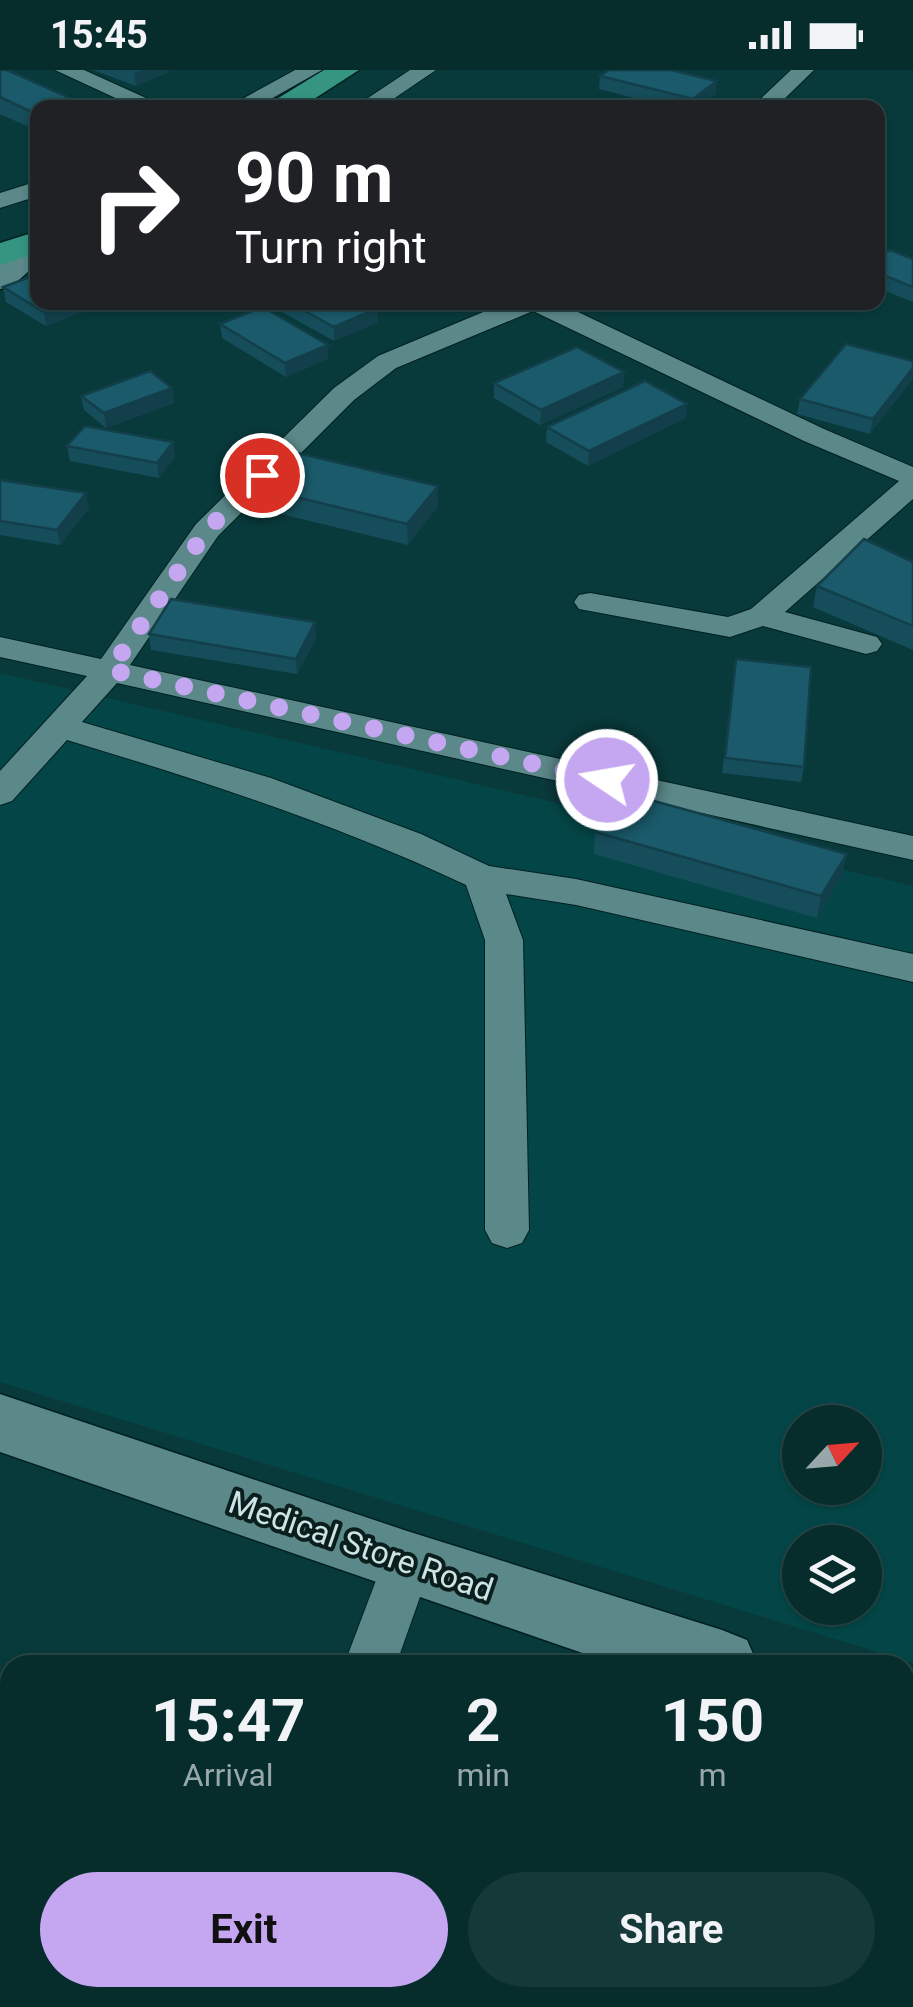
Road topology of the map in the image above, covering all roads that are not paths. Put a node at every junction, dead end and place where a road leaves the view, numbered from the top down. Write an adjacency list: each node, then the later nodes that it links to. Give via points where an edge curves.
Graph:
1 (66, 70): 7 (street)
2 (311, 70): 8 (street)
3 (345, 70): 9 (highway)
4 (386, 70): 10 (highway)
5 (425, 70): 11 (street)
6 (803, 70): 12 (street)
7 (138, 100)
8 (253, 100)
9 (291, 100)
10 (336, 100)
11 (377, 100)
12 (771, 100)
13 (20, 227): 14 (highway); 15 (street)
14 (0, 254)
15 (0, 279)
16 (30, 280): 17 (street)
17 (0, 294)
18 (511, 310): 25 (street, via 387,362 344,394 207,530)
19 (551, 310): 20 (street)
20 (913, 480): 22 (street)
21 (590, 602): 22 (street, via 730,627)
22 (762, 616): 23 (street)
23 (866, 644)
24 (0, 647): 25 (street)
25 (110, 670): 26 (street); 28 (street)
26 (59, 726): 27 (street); 29 (street, via 259,786)
27 (0, 794)
28 (913, 848)
29 (482, 877): 30 (street); 31 (street, via 504,940)
30 (913, 968)
31 (507, 1230)
32 (0, 1423): 33 (street, Medical Store Road)
33 (407, 1563): 34 (street); 35 (street, Medical Store Road)
34 (374, 1655)
35 (691, 1655)

